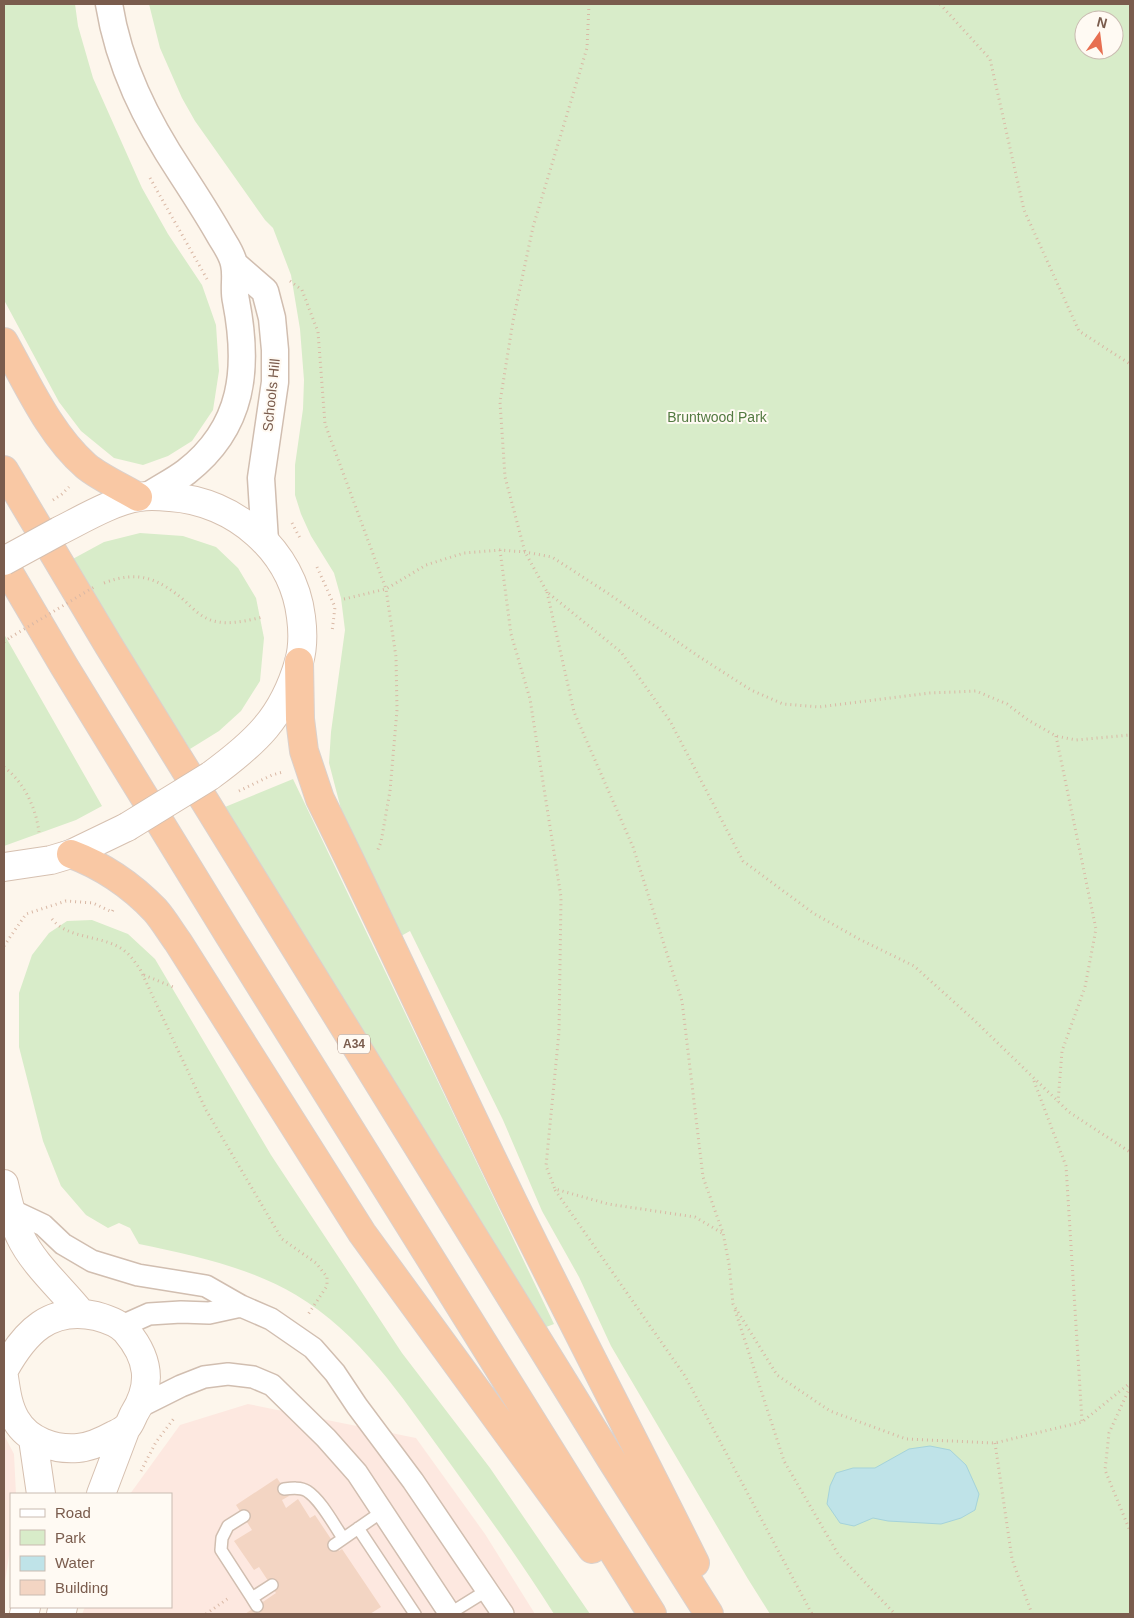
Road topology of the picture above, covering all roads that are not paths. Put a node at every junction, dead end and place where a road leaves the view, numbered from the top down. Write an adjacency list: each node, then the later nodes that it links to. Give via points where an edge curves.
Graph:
1 (110, 4): 2 (street, Schools Hill, via 118,46 142,107 167,152 201,202)
2 (234, 264): 5 (street, Schools Hill, via 243,359 233,412 205,455 186,472); 6 (street, Schools Hill, via 265,291 272,318 275,382 260,478)
3 (4, 342): 5 (highway, via 40,406 67,445 86,466)
4 (4, 470): 33 (highway, A34, via 156,723)
5 (143, 496): 6 (main road, via 182,498 220,509); 7 (main road, bridge, via 99,511)
6 (265, 541): 8 (main road, via 288,573 300,606)
7 (4, 562): 32 (highway, via 74,683 260,985)
8 (299, 662): 9 (main road, bridge, via 289,691 277,712 264,731 239,755 127,827); 34 (highway, via 300,719 306,759 320,799 575,1328)
9 (71, 854): 10 (main road); 31 (highway, via 110,872 156,911 362,1233)
10 (14, 866): 11 (main road)
11 (4, 886)
12 (6, 1196): 13 (street, via 64,1244 92,1261 138,1275 206,1286); 14 (main road, via 21,1238)
13 (241, 1306): 15 (street, via 209,1313 149,1314); 27 (street, via 294,1334 313,1348 335,1373 413,1481)
14 (81, 1313): 15 (main road); 16 (main road, via 56,1317 29,1333)
15 (122, 1326): 18 (main road, via 134,1341 146,1369 146,1384)
16 (4, 1370)
17 (4, 1377): 19 (main road, via 16,1421)
18 (133, 1417): 19 (main road, via 102,1442 78,1448); 22 (main road); 23 (street, via 181,1386 204,1377 228,1374 253,1377 272,1386 326,1438 357,1473)
19 (33, 1439): 21 (main road)
20 (284, 1489): 25 (lane, via 307,1490 317,1500 339,1542)
21 (41, 1493)
22 (101, 1493)
23 (383, 1511): 25 (lane); 29 (street)
24 (244, 1516): 26 (lane, via 228,1526 221,1550 255,1602)
25 (358, 1528): 28 (lane)
26 (272, 1586)
27 (486, 1591): 29 (lane); 30 (street)
28 (415, 1614)
29 (450, 1614)
30 (503, 1614)
31 (641, 1614)
32 (652, 1614)
33 (709, 1614)
34 (720, 1614)

